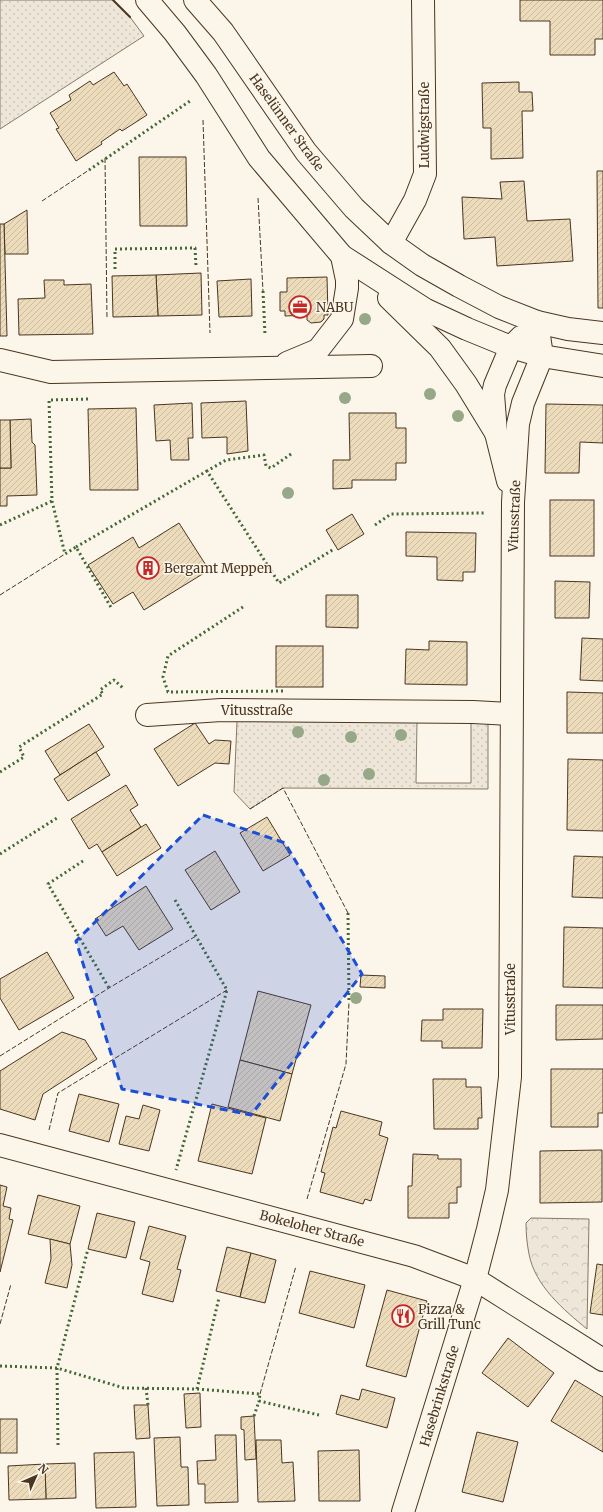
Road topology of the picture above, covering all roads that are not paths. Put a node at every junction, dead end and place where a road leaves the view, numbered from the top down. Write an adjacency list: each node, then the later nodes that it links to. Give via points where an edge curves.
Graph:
1 (147, 0): 5 (street, via 206,75 259,158)
2 (195, 0): 4 (street, Haselünner Straße, via 223,32 306,152 354,208)
3 (423, 0): 4 (street, Ludwigstraße, via 424,174 415,200)
4 (391, 243): 6 (street, Haselünner Straße, via 422,265 459,286 499,307)
5 (342, 256): 8 (street, via 426,310); 13 (street, via 347,280 342,319 318,350); 14 (street, via 403,310 440,348)
6 (537, 322): 7 (street, Haselünner Straße); 8 (street); 9 (street)
7 (603, 333)
8 (511, 347): 9 (street); 14 (street, via 492,394)
9 (542, 356): 12 (street); 15 (street, Vitusstraße, via 523,403 518,424)
10 (0, 360): 13 (street, via 51,372)
11 (371, 366): 13 (street)
12 (603, 366)
13 (277, 368)
14 (496, 433): 15 (street)
15 (513, 502): 16 (street, Vitusstraße)
16 (511, 714): 17 (street, Vitusstraße, via 221,710); 19 (street, Vitusstraße, via 510,1077 497,1190)
17 (147, 715)
18 (0, 1145): 19 (street, Bokeloher Straße, via 414,1256)
19 (475, 1279): 20 (street, Bokeloher Straße); 21 (street, Hasebrinkstraße)
20 (603, 1360)
21 (403, 1512)

